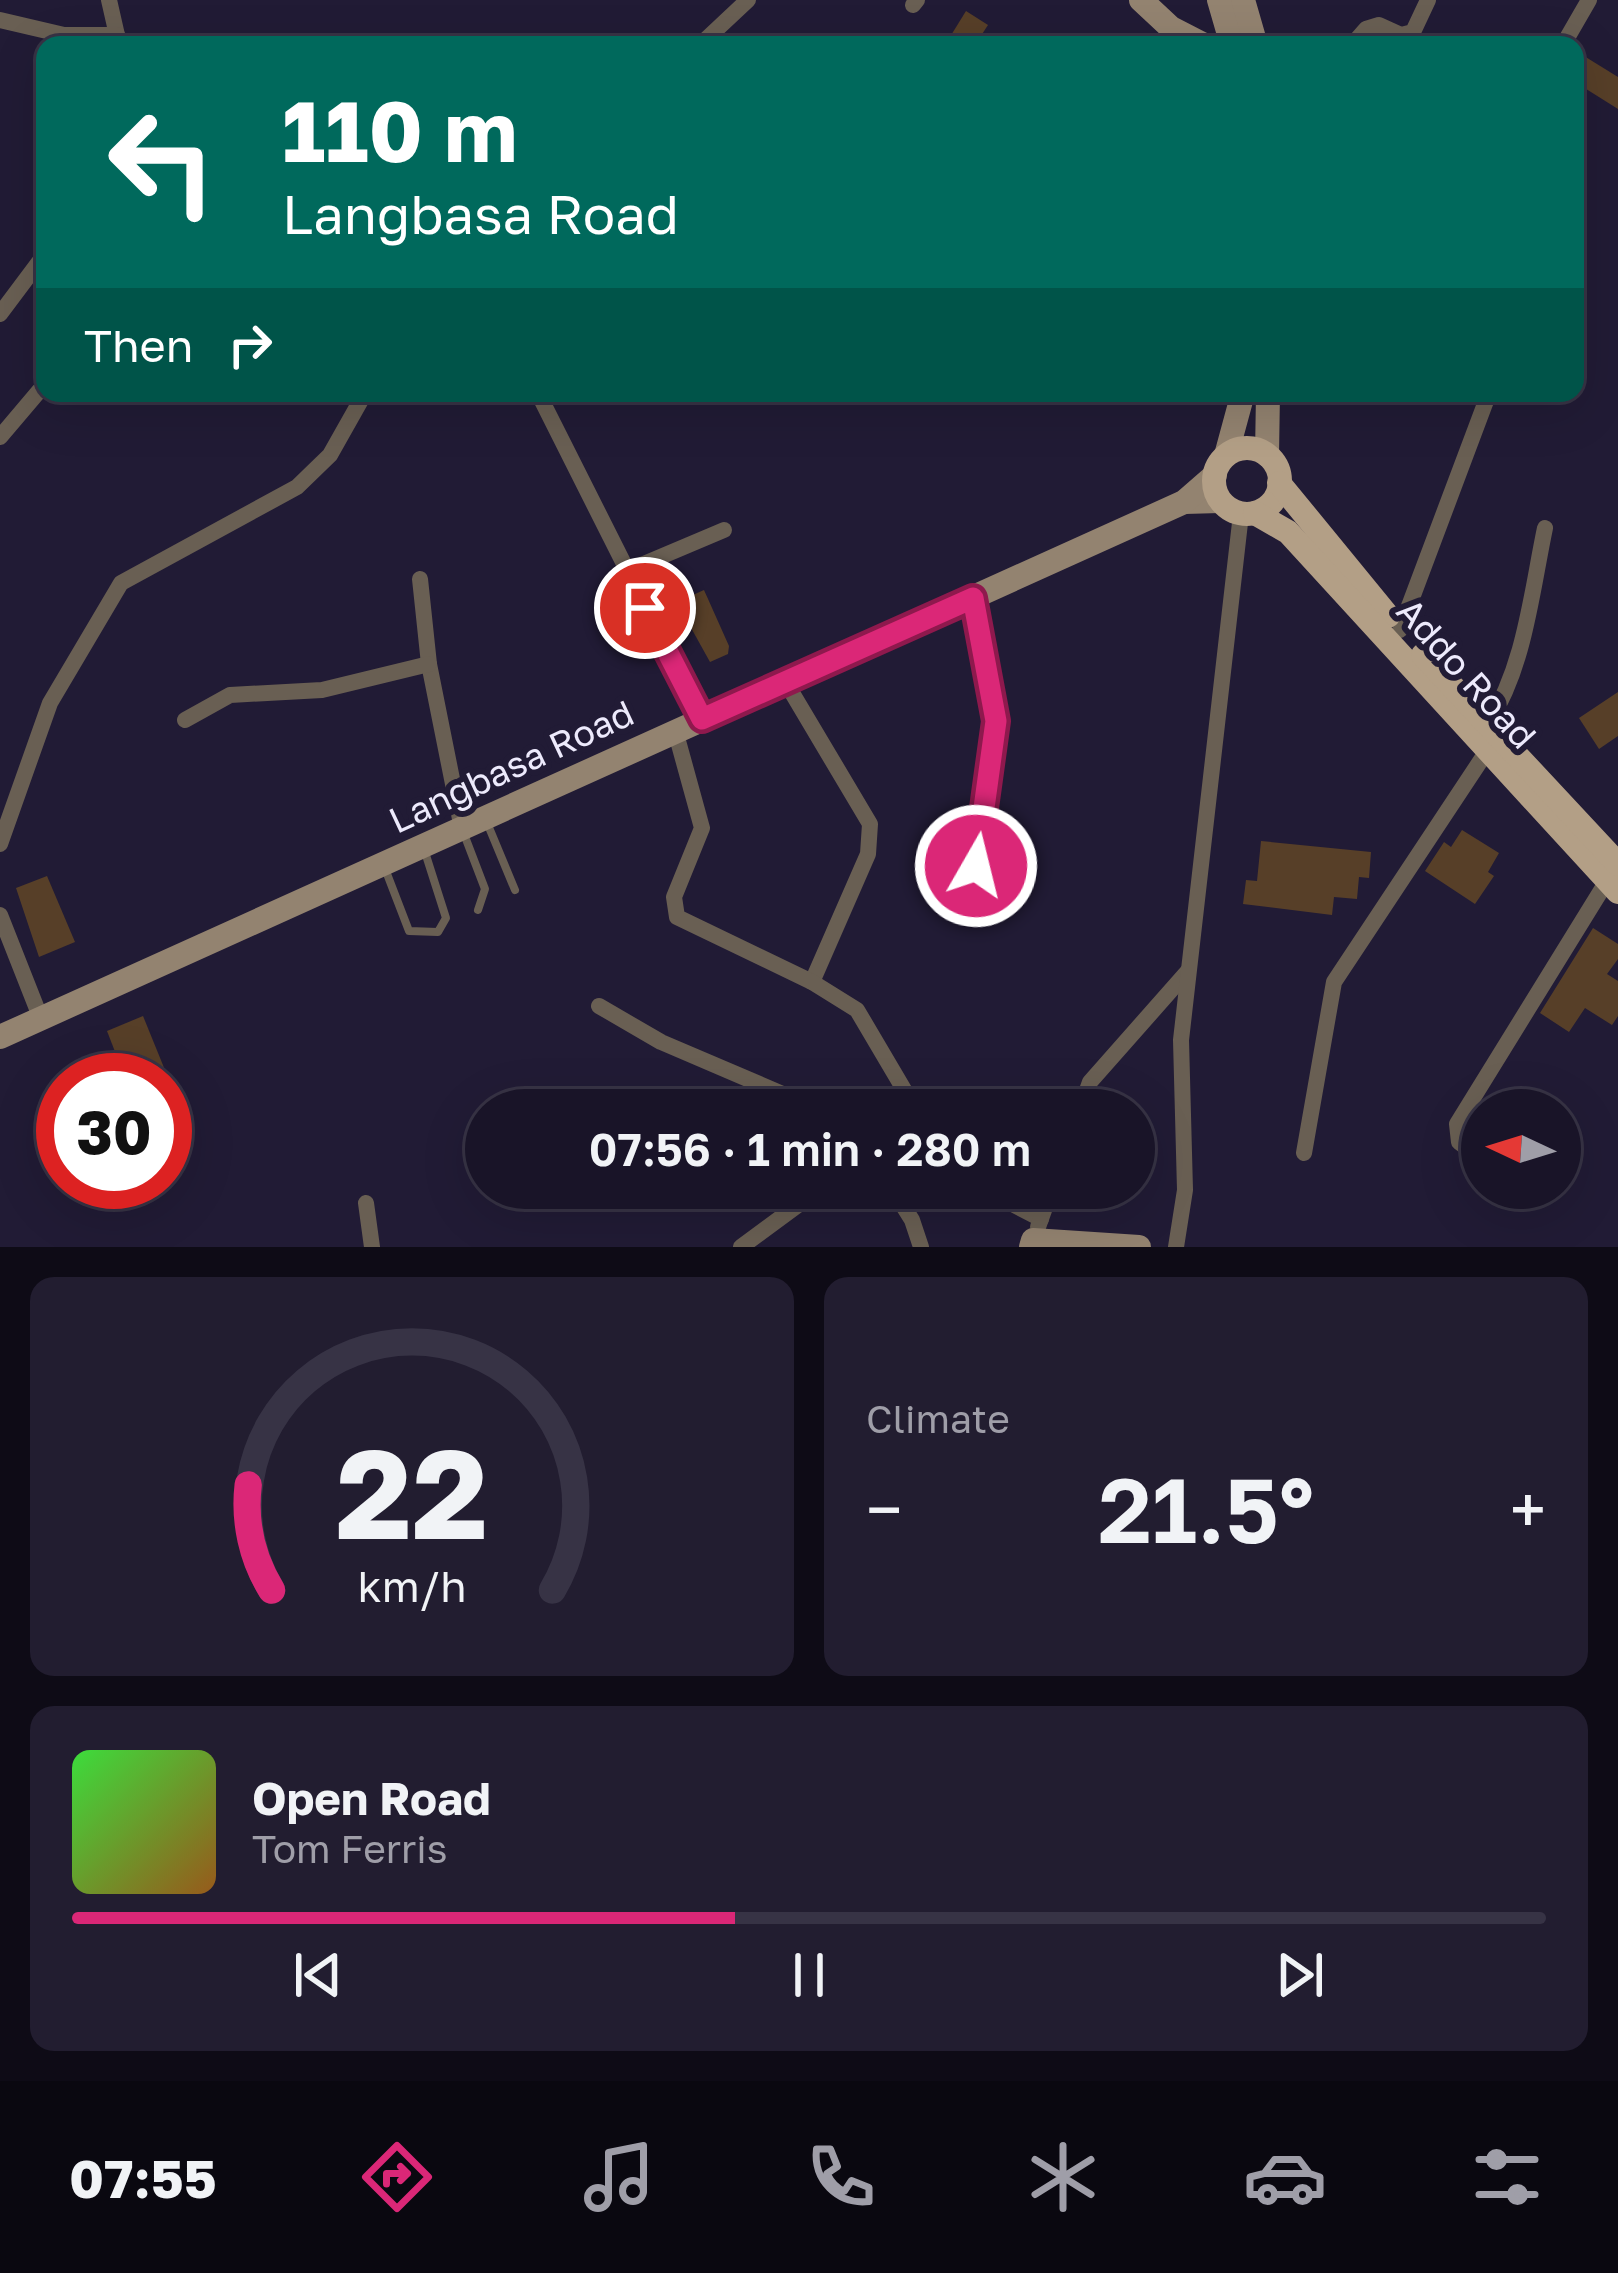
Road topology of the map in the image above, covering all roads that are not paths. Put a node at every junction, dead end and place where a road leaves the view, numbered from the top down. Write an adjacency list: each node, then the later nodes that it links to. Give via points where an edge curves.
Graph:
1 (109, 0): 10 (street)
2 (748, 0): 11 (street)
3 (1141, 0): 12 (street)
4 (1219, 0): 13 (street)
5 (1244, 0): 14 (street)
6 (1428, 0): 15 (street, via 1413,32 1379,26)
7 (1589, 0): 16 (street)
8 (0, 20): 9 (street)
9 (75, 36)
10 (117, 36)
11 (710, 36)
12 (1187, 36)
13 (1229, 36)
14 (1254, 36)
15 (1360, 36)
16 (1568, 36)
17 (36, 266): 18 (street)
18 (0, 314)
19 (36, 394): 25 (street)
20 (360, 402): 45 (street, via 330,455 297,487 121,583 50,703)
21 (542, 402): 33 (street)
22 (1241, 402): 27 (street)
23 (1268, 402): 26 (street)
24 (1486, 402): 36 (street)
25 (0, 436)
26 (1267, 455): 27 (main road, via 1252,448); 28 (main road)
27 (1221, 463): 29 (street); 30 (main road)
28 (1279, 483): 30 (main road, via 1270,505); 36 (main road, Addo Road)
29 (1184, 502): 30 (street); 35 (street, Langbasa Road)
30 (1239, 509): 43 (main road, Addo Road, via 1288,532); 53 (street)
31 (1545, 528): 41 (street, via 1514,674)
32 (724, 530): 33 (street)
33 (627, 571): 39 (street)
34 (420, 579): 37 (street)
35 (973, 598): 38 (street, Langbasa Road); 48 (street, via 996,721)
36 (1400, 630): 41 (main road, Addo Road)
37 (429, 664): 40 (street, via 322,690 230,695); 44 (street)
38 (785, 681): 39 (street, Langbasa Road); 54 (street, via 870,824 868,854)
39 (702, 719): 42 (street, Langbasa Road)
40 (184, 720)
41 (1488, 724): 49 (main road, Addo Road)
42 (675, 730): 44 (street, Langbasa Road); 54 (street, via 702,828 674,897 677,917)
43 (1487, 751): 49 (main road, Addo Road); 62 (street, via 1334,982)
44 (474, 823): 46 (street, Langbasa Road); 50 (lane); 51 (lane, via 486,893)
45 (0, 844)
46 (423, 847): 47 (street, Langbasa Road); 47 (lane, via 446,918 438,932 409,931)
47 (384, 865): 56 (street, Langbasa Road)
48 (976, 866)
49 (1614, 879): 61 (street)
50 (515, 890)
51 (478, 910)
52 (0, 915): 56 (street)
53 (1189, 970): 60 (street); 72 (street, via 1178,1094 1184,1210)
54 (812, 982): 59 (street, via 869,1023)
55 (598, 1006): 58 (street)
56 (41, 1019): 57 (street, Langbasa Road)
57 (0, 1037)
58 (771, 1089)
59 (905, 1089)
60 (1088, 1089)
61 (1479, 1089)
62 (1304, 1153)
63 (366, 1203): 68 (street)
64 (793, 1209): 69 (street)
65 (905, 1209): 70 (street)
66 (1006, 1209): 67 (street)
67 (1035, 1235): 71 (street)
68 (372, 1247)
69 (741, 1247)
70 (921, 1247)
71 (1139, 1247)
72 (1176, 1247)

